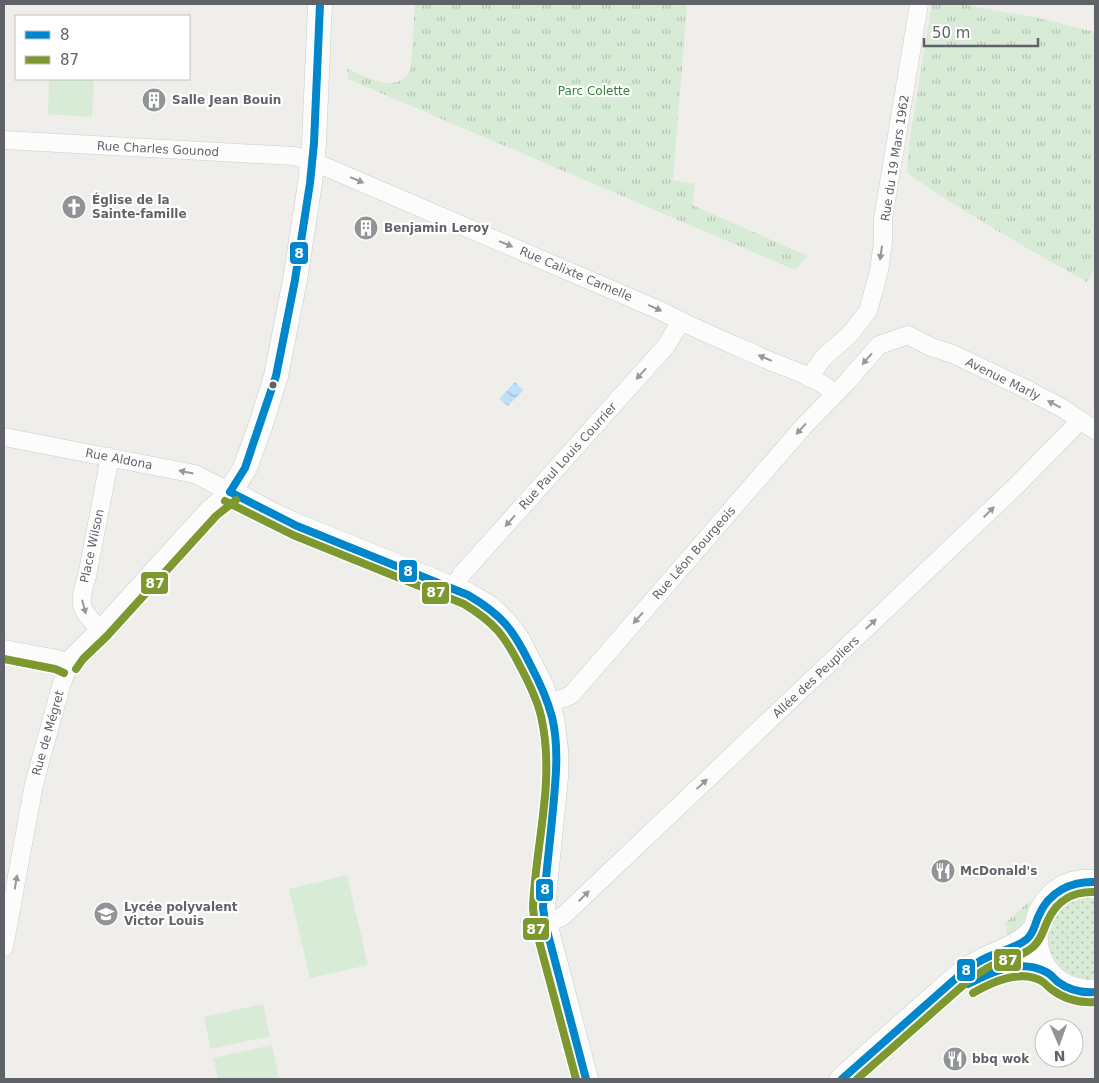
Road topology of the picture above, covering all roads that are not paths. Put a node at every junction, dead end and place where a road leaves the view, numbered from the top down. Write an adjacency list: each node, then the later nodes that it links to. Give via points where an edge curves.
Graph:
1 (320, 4): 4 (street)
2 (919, 4): 7 (street, Rue du 19 Mars 1962, one-way to 7, via 883,219 879,271 868,311 850,334 823,358)
3 (4, 140): 4 (street, Rue Charles Gounod, via 294,156)
4 (312, 161): 5 (street, Rue Calixte Camelle, one-way to 5); 13 (street, via 295,280 276,376 245,468)
5 (680, 321): 7 (street, Rue Calixte Camelle, one-way to 5); 14 (street, Rue Paul Louis Courrier, one-way to 14, via 666,346 462,574)
6 (908, 335): 8 (street, Rue Léon Bourgeois, one-way to 8, via 879,345); 9 (street, Avenue Marly, one-way to 6, via 1026,389)
7 (809, 378): 8 (street, Rue Calixte Camelle, via 829,387)
8 (835, 394): 18 (street, Rue Léon Bourgeois, one-way to 18, via 803,426 572,694)
9 (1080, 421): 10 (street, Avenue Marly); 20 (street, Allée des Peupliers, one-way to 9, via 562,917 997,504)
10 (1095, 430)
11 (4, 437): 12 (street, Rue Aldona)
12 (110, 457): 13 (street, Rue Aldona, one-way to 12, via 195,474); 15 (street, Place Wilson, one-way to 15, via 82,593 85,614)
13 (230, 492): 14 (street, via 273,516); 15 (street, Rue de Mégret, via 208,509)
14 (453, 589): 18 (street, via 479,600 506,623 525,653)
15 (100, 629): 17 (street, Rue de Mégret)
16 (4, 649): 17 (street, via 58,659)
17 (68, 664): 22 (street, Rue de Mégret, one-way to 17, via 34,784)
18 (547, 703): 20 (street, via 557,758 544,892)
19 (1095, 882): 21 (street, via 1076,883 1061,889 1042,908)
20 (545, 923): 26 (street)
21 (1035, 929): 23 (street, via 1037,953); 25 (street, via 1018,944 962,973)
22 (4, 947)
23 (1048, 973): 24 (street, via 1072,990); 25 (street, via 1018,966 983,976 967,985)
24 (1095, 992)
25 (849, 1078)
26 (586, 1079)

